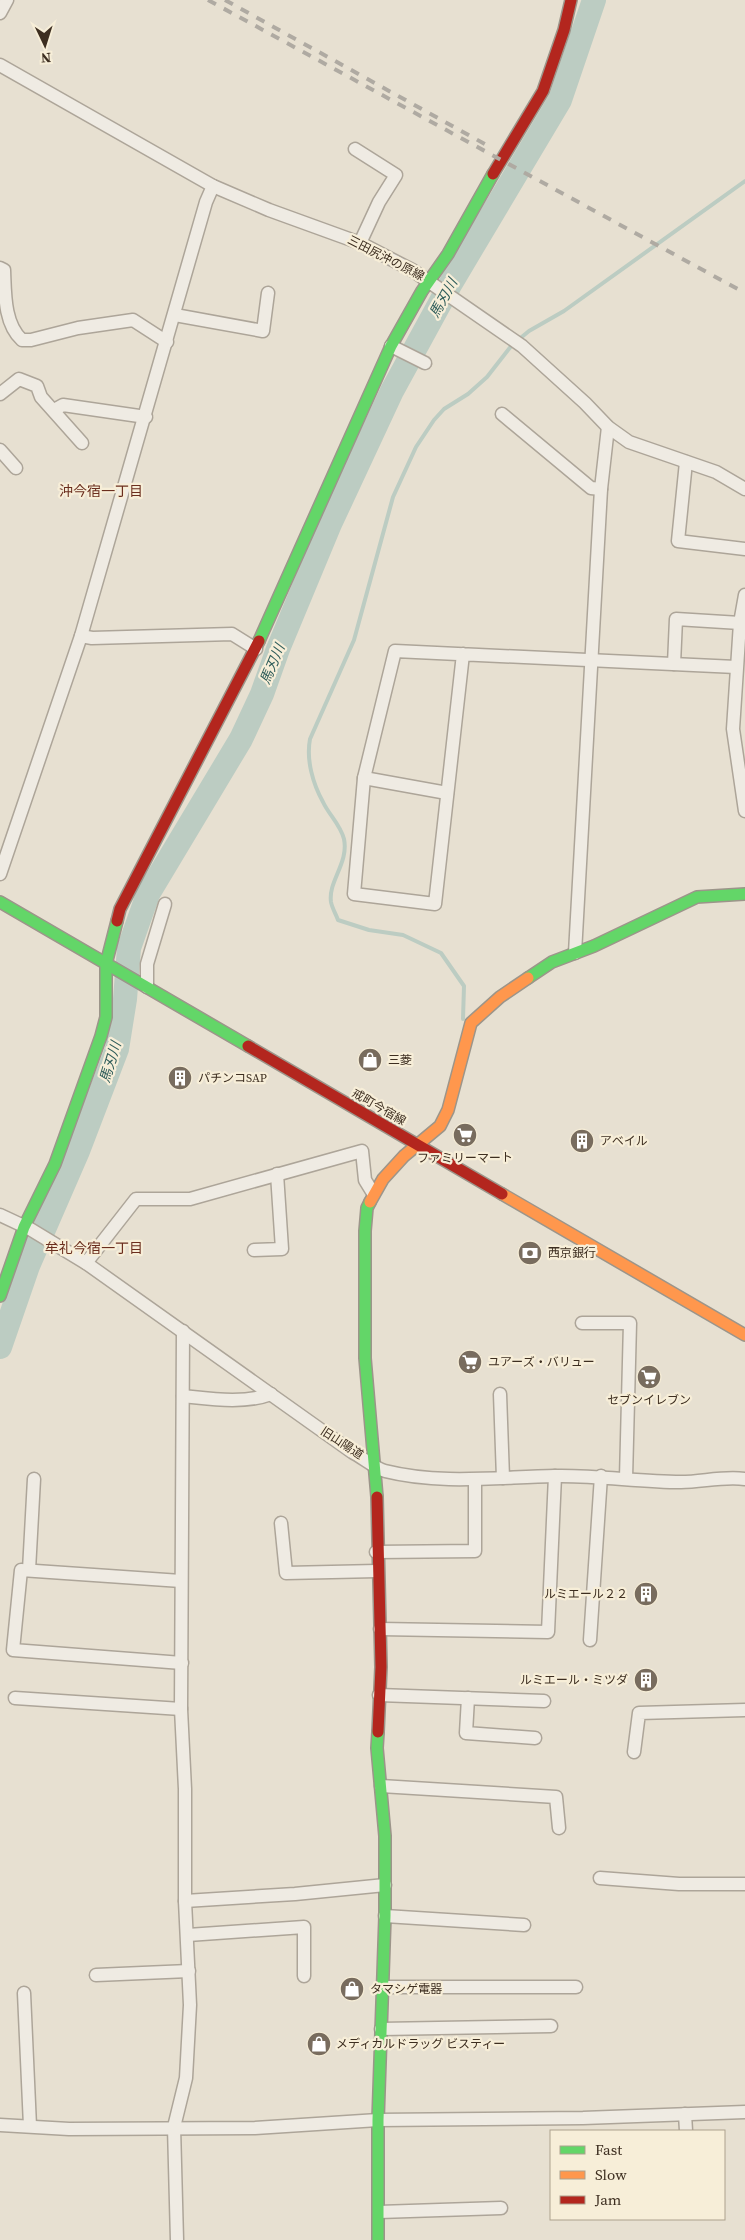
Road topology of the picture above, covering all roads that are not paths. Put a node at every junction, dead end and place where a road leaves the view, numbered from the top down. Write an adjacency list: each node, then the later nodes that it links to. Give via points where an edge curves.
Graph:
1 (7, 0): 3 (street)
2 (571, 0): 9 (street, via 543,91)
3 (0, 13)
4 (0, 65): 6 (street, 三田尻沖の原線)
5 (355, 150): 7 (street, via 396,175 379,202)
6 (213, 186): 7 (street, 三田尻沖の原線); 11 (street)
7 (360, 244): 9 (street, 三田尻沖の原線)
8 (0, 268): 12 (street, via 4,270 5,302 16,334 22,340 133,320)
9 (432, 283): 13 (street); 19 (street, 三田尻沖の原線, via 522,346)
10 (268, 293): 11 (street, via 263,331)
11 (175, 315): 12 (street)
12 (168, 342): 18 (street)
13 (394, 348): 14 (street); 30 (street)
14 (423, 362)
15 (0, 394): 16 (street, via 19,379 37,386 41,397)
16 (54, 410): 18 (street, via 63,405); 20 (street)
17 (502, 414): 24 (street, via 591,488)
18 (146, 417): 29 (street)
19 (608, 427): 22 (street, 三田尻沖の原線, via 629,442); 24 (street)
20 (82, 443)
21 (0, 450): 23 (street)
22 (686, 462): 25 (street, 三田尻沖の原線, via 716,472); 26 (street, via 678,541)
23 (16, 468)
24 (601, 489): 32 (street)
25 (745, 489)
26 (745, 549)
27 (745, 595): 28 (street)
28 (740, 623): 33 (street, via 676,619); 34 (street)
29 (81, 636): 30 (street, via 232,634); 38 (street)
30 (256, 649): 43 (street, via 120,909)
31 (463, 654): 32 (street); 35 (street, via 395,651); 36 (street)
32 (592, 660): 33 (street); 42 (street)
33 (674, 664): 34 (street)
34 (736, 667): 37 (street, via 733,729)
35 (364, 778): 36 (street); 36 (street, via 354,894 434,904)
36 (447, 794)
37 (745, 811)
38 (0, 874)
39 (745, 894): 42 (street, via 697,897)
40 (0, 902): 43 (street, 戒町今宿線)
41 (165, 904): 44 (street)
42 (575, 953): 45 (street, via 552,962 508,992 471,1023 448,1110 440,1126)
43 (110, 966): 44 (street, 戒町今宿線); 49 (street, via 106,1017 101,1036 55,1164)
44 (144, 985): 45 (street, 戒町今宿線)
45 (418, 1146): 47 (street, via 404,1156); 55 (street, 戒町今宿線)
46 (276, 1174): 47 (street, via 362,1151 365,1180); 50 (street, via 282,1248); 51 (street, via 190,1199 136,1199)
47 (373, 1193): 59 (street, via 367,1208 365,1231 364,1315)
48 (0, 1215): 49 (street, 旧山陽道)
49 (27, 1228): 51 (street, 旧山陽道); 52 (street)
50 (254, 1250)
51 (86, 1263): 54 (street, 旧山陽道)
52 (0, 1296)
53 (582, 1323): 63 (street, via 630,1323)
54 (183, 1331): 56 (street, 旧山陽道); 58 (street)
55 (745, 1335)
56 (271, 1394): 58 (street, via 260,1398 221,1400); 59 (street, 旧山陽道)
57 (500, 1394): 62 (street)
58 (183, 1396): 71 (street)
59 (376, 1466): 66 (street, 旧山陽道, via 383,1471); 68 (street)
60 (555, 1476): 61 (street, 旧山陽道); 62 (street, 旧山陽道); 72 (street, via 548,1632)
61 (601, 1476): 63 (street, 旧山陽道); 73 (street)
62 (503, 1478): 66 (street, 旧山陽道)
63 (626, 1478): 65 (street, 旧山陽道, via 679,1482)
64 (34, 1479): 69 (street)
65 (745, 1479)
66 (475, 1480): 68 (street, via 475,1550)
67 (281, 1523): 70 (street, via 286,1573)
68 (376, 1552): 70 (street)
69 (29, 1570): 71 (street); 74 (street, via 21,1570 13,1650)
70 (376, 1571): 72 (street)
71 (181, 1581): 74 (street)
72 (380, 1629): 75 (street)
73 (590, 1640)
74 (182, 1663): 79 (street)
75 (379, 1695): 77 (street); 83 (street, via 376,1748)
76 (15, 1698): 79 (street)
77 (468, 1698): 78 (street); 81 (street, via 466,1733)
78 (544, 1701)
79 (182, 1709): 88 (street)
80 (745, 1710): 82 (street, via 639,1713)
81 (534, 1738)
82 (634, 1752)
83 (381, 1786): 84 (street, via 556,1797); 87 (street)
84 (559, 1828)
85 (600, 1878): 86 (street, via 679,1884)
86 (745, 1884)
87 (385, 1885): 88 (street); 89 (street)
88 (185, 1901): 91 (street)
89 (385, 1916): 90 (street); 95 (street)
90 (524, 1925)
91 (188, 1935): 92 (street); 94 (street, via 304,1926)
92 (189, 1971): 93 (street); 105 (street, via 186,2078)
93 (96, 1975)
94 (304, 1976)
95 (382, 1987): 96 (street); 99 (street)
96 (576, 1988)
97 (24, 1992): 104 (street)
98 (551, 2026): 99 (street)
99 (381, 2029): 102 (street)
100 (745, 2112): 101 (street)
101 (685, 2114): 102 (street); 106 (street)
102 (378, 2120): 105 (street, via 255,2128); 108 (street)
103 (0, 2125): 104 (street)
104 (30, 2126): 105 (street, via 69,2129)
105 (174, 2127): 109 (street)
106 (686, 2130)
107 (502, 2208): 108 (street)
108 (379, 2212): 110 (street)
109 (177, 2240)
110 (378, 2240)

